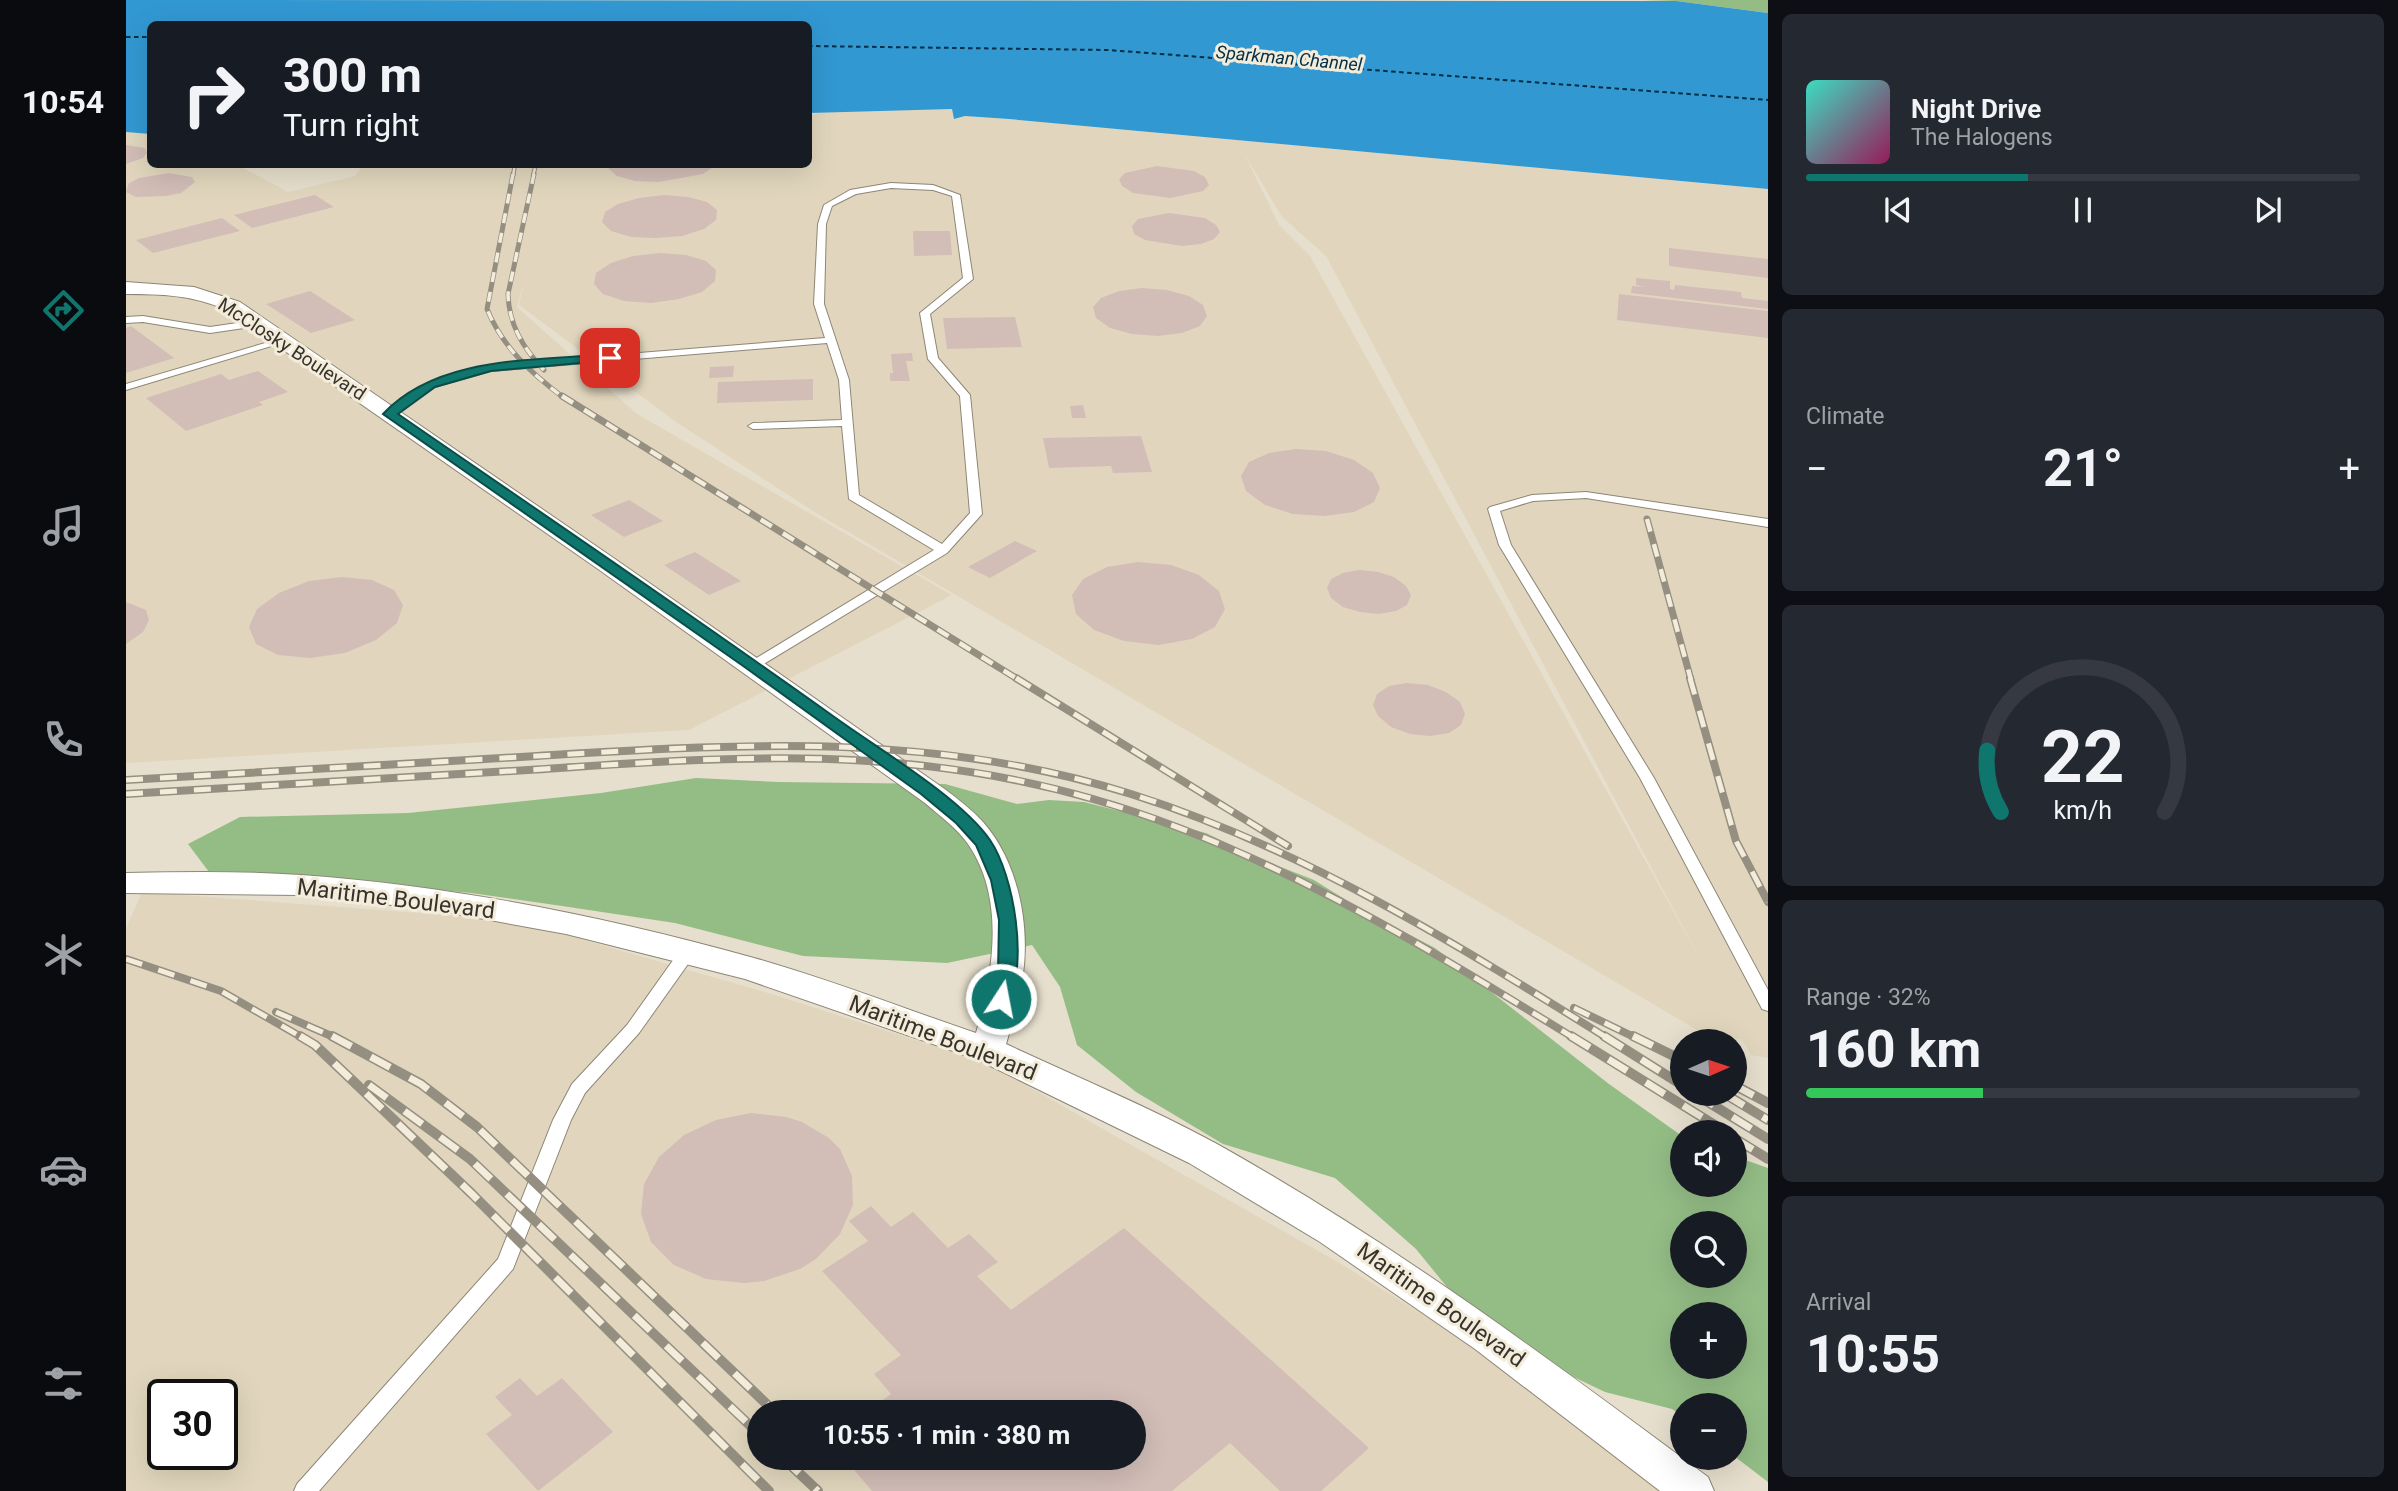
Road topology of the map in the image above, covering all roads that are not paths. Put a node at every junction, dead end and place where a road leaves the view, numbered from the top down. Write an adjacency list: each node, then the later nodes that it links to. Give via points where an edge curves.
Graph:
1 (126, 288): 3 (street, McClosky Boulevard, via 176,289 209,296)
2 (126, 320): 3 (lane, via 210,330)
3 (258, 323): 5 (street, McClosky Boulevard)
4 (831, 340): 7 (lane, via 490,368 431,385); 8 (lane, via 844,380); 11 (lane, via 819,304 822,224 828,205 853,191 883,187 927,186 956,195 968,279 925,313 933,359 965,395 976,514)
5 (283, 341): 6 (lane); 7 (street, McClosky Boulevard)
6 (126, 387)
7 (390, 414): 12 (street, McClosky Boulevard)
8 (847, 423): 9 (lane); 11 (lane, via 853,497)
9 (753, 426)
10 (1768, 523): 15 (lane, via 1586,495 1532,498 1494,509 1505,545 1647,778)
11 (943, 550): 12 (lane)
12 (752, 665): 16 (street, McClosky Boulevard, via 927,791 983,843 1000,880 1007,920 1007,973)
13 (126, 883): 14 (street, Maritime Boulevard, via 300,886 429,899 566,923)
14 (687, 953): 16 (street, Maritime Boulevard, via 752,969); 17 (lane, via 633,1029 578,1089 506,1262)
15 (1768, 1005)
16 (988, 1050): 18 (street, Maritime Boulevard, via 1202,1153 1333,1231 1489,1337)
17 (305, 1491)
18 (1693, 1491)

